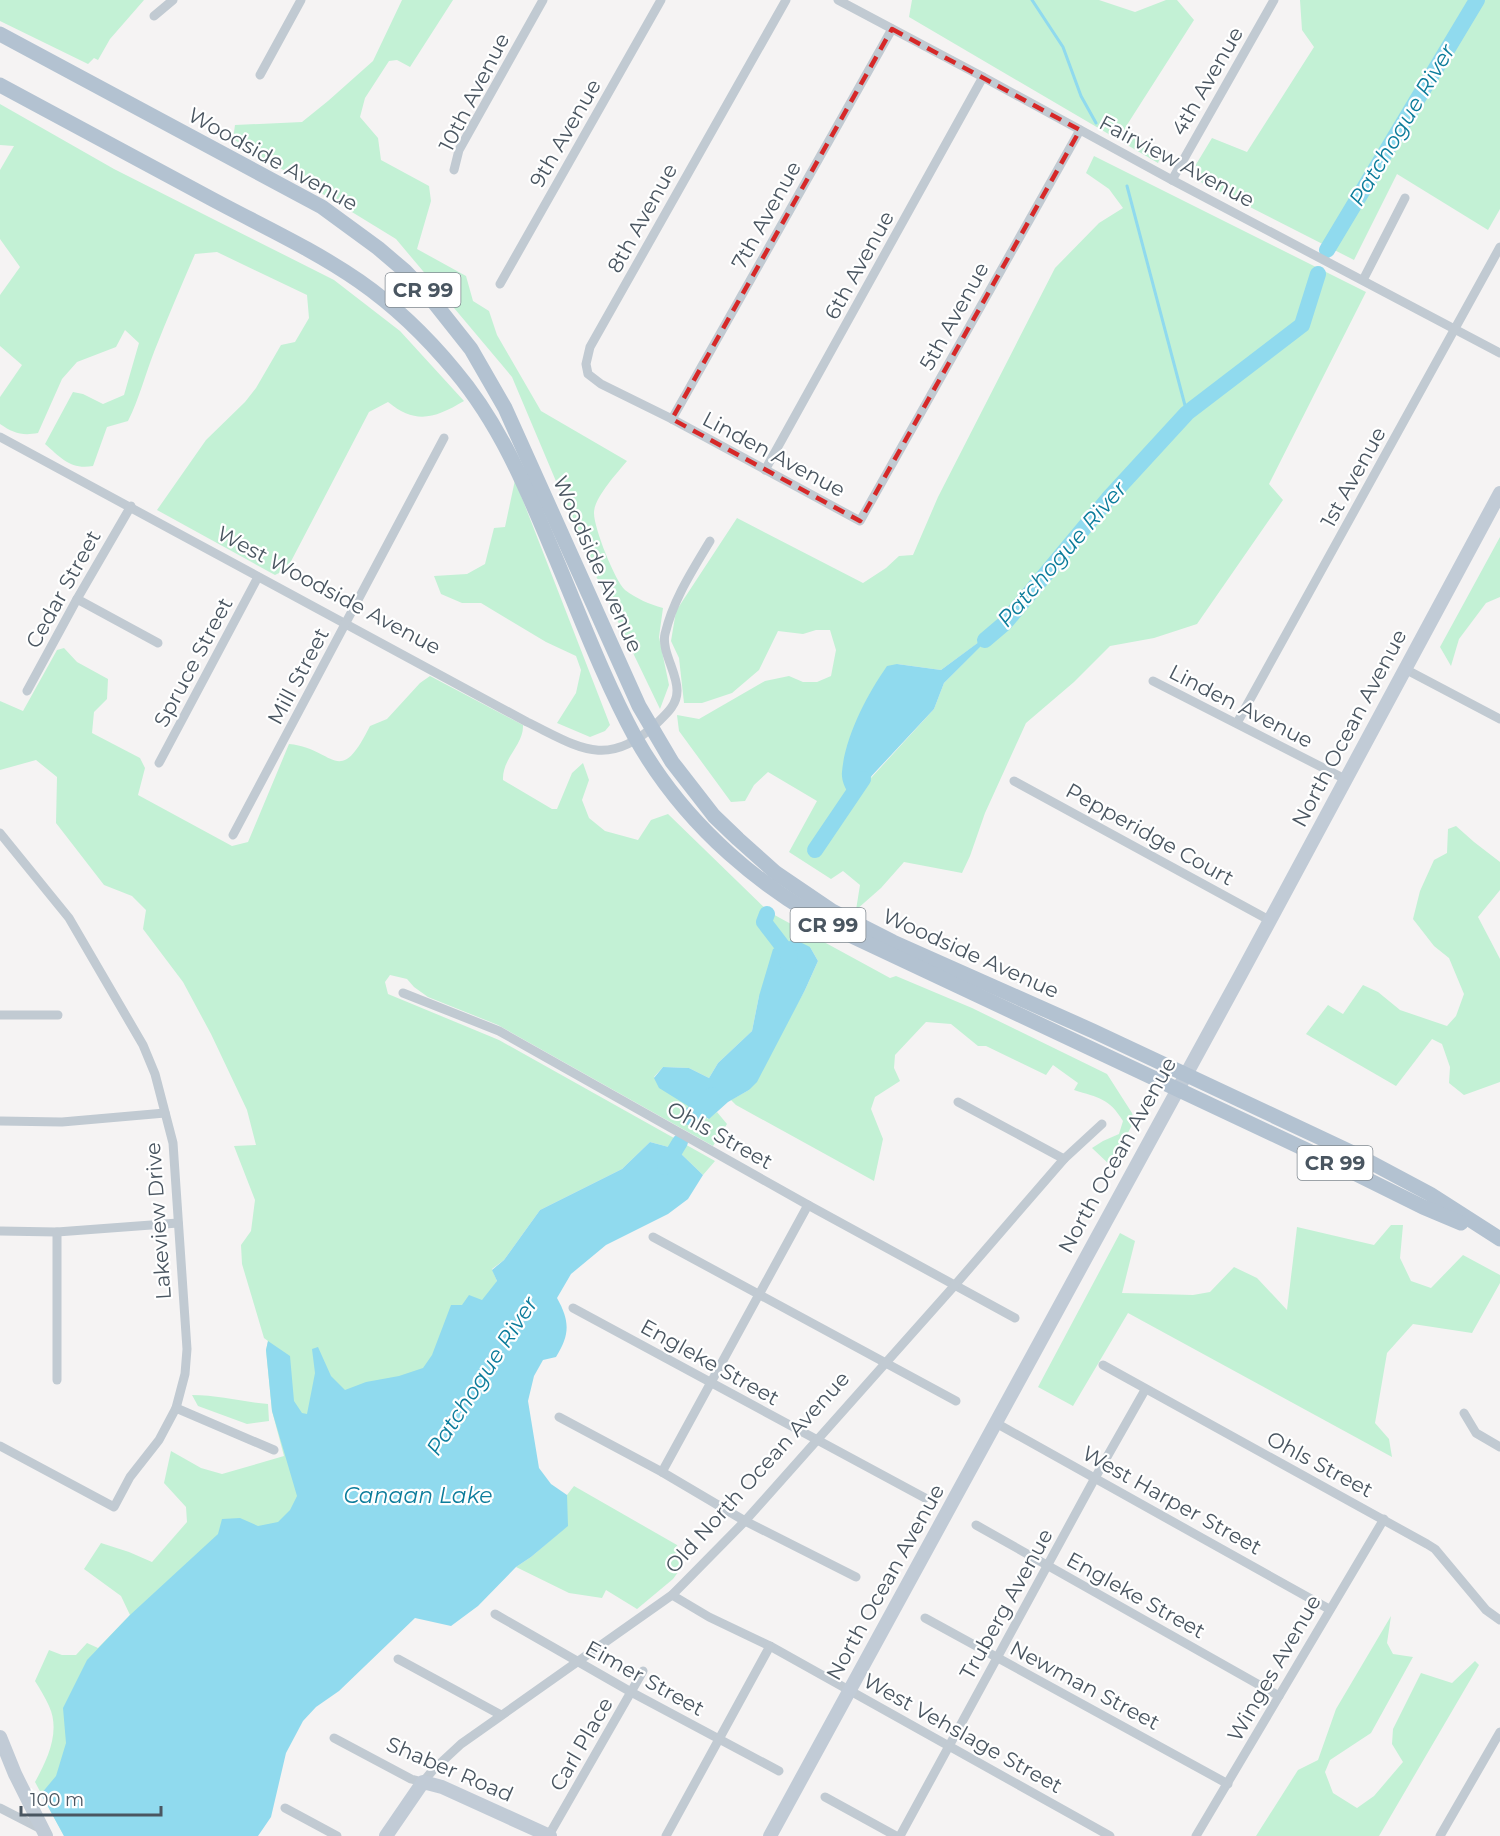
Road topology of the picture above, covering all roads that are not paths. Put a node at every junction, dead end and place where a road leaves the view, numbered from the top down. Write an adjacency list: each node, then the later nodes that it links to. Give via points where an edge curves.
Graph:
1 (173, 0): 8 (street)
2 (301, 0): 11 (street)
3 (543, 0): 15 (street, 10th Avenue, via 459,150)
4 (661, 0): 20 (street, 9th Avenue)
5 (786, 0): 23 (street, 8th Avenue, via 590,347 588,374)
6 (838, 0): 9 (street, Fairview Avenue)
7 (1274, 0): 16 (street, 4th Avenue)
8 (154, 16)
9 (892, 29): 12 (street, Fairview Avenue); 23 (street, 7th Avenue)
10 (0, 34): 40 (main road, Woodside Avenue / CR 99, via 322,207 378,248 429,296 471,349 505,408 639,706)
11 (260, 75)
12 (983, 77): 14 (street, Fairview Avenue); 26 (street, 6th Avenue)
13 (0, 85): 40 (main road, Woodside Avenue / CR 99, via 330,263 385,301 435,348 476,398 512,458 601,665)
14 (1080, 130): 16 (street, Fairview Avenue); 29 (street, 5th Avenue)
15 (454, 170)
16 (1172, 180): 19 (street, Fairview Avenue)
17 (1405, 198): 19 (street)
18 (1500, 247): 21 (street, 1st Avenue)
19 (1363, 280): 21 (street, Fairview Avenue)
20 (500, 284)
21 (1456, 330): 22 (street, Fairview Avenue); 39 (street, 1st Avenue)
22 (1500, 353)
23 (672, 419): 26 (street, Linden Avenue)
24 (0, 437): 28 (street, West Woodside Avenue)
25 (444, 438): 33 (street, Mill Street)
26 (765, 470): 29 (street, Linden Avenue)
27 (1500, 493): 35 (main road, North Ocean Avenue)
28 (131, 506): 31 (street, West Woodside Avenue); 32 (street, Cedar Street)
29 (860, 520)
30 (710, 541): 40 (street, via 673,604 664,638 677,695 672,707)
31 (258, 577): 33 (street, West Woodside Avenue); 41 (street, Spruce Street)
32 (76, 599): 34 (street); 37 (street, Cedar Street)
33 (346, 623): 40 (street, West Woodside Avenue, via 579,747 620,747); 45 (street, Mill Street)
34 (158, 643)
35 (1404, 669): 38 (street); 42 (main road, North Ocean Avenue)
36 (1153, 681): 39 (street, Linden Avenue)
37 (27, 691)
38 (1500, 719)
39 (1237, 723): 42 (street, Linden Avenue)
40 (643, 734): 50 (main road, Woodside Avenue / CR 99, via 714,816 764,863 847,920); 51 (main road, Woodside Avenue / CR 99, via 668,787 700,826 792,904 854,938)
41 (159, 763)
42 (1345, 779): 46 (main road, North Ocean Avenue)
43 (1014, 781): 46 (street, Pepperidge Court)
44 (0, 833): 53 (street, Lakeview Drive, via 69,918 98,964 143,1045)
45 (233, 835)
46 (1269, 920): 50 (main road, North Ocean Avenue)
47 (404, 993): 57 (street, Ohls Street, via 499,1031)
48 (0, 1015): 49 (street)
49 (58, 1015)
50 (1186, 1074): 51 (main road, North Ocean Avenue); 62 (main road, CR 99, via 1364,1159 1430,1194)
51 (1177, 1089): 62 (main road, CR 99); 76 (main road, North Ocean Avenue)
52 (958, 1102): 56 (street)
53 (165, 1113): 54 (street, via 62,1122); 58 (street, Lakeview Drive, via 173,1143)
54 (0, 1121)
55 (1102, 1124): 56 (street, Old North Ocean Avenue)
56 (1064, 1159): 63 (street, Old North Ocean Avenue)
57 (808, 1205): 63 (street, Ohls Street); 64 (street)
58 (178, 1223): 60 (street); 73 (street, Lakeview Drive, via 187,1349)
59 (0, 1231): 60 (street)
60 (57, 1232): 69 (street)
61 (653, 1237): 64 (street)
62 (1497, 1238)
63 (955, 1285): 66 (street, Ohls Street); 67 (street, Old North Ocean Avenue)
64 (758, 1295): 67 (street); 70 (street)
65 (573, 1308): 70 (street, Engleke Street)
66 (1015, 1318)
67 (884, 1363): 72 (street); 77 (street, Old North Ocean Avenue)
68 (1102, 1365): 71 (street, Ohls Street)
69 (57, 1380)
70 (711, 1384): 77 (street, Engleke Street); 81 (street)
71 (1145, 1390): 82 (street, Truberg Avenue); 84 (street, Ohls Street)
72 (956, 1401)
73 (176, 1408): 78 (street, Lakeview Drive, via 114,1507); 80 (street)
74 (1464, 1413): 79 (street, via 1476,1433)
75 (559, 1417): 81 (street)
76 (996, 1423): 82 (street, West Harper Street); 99 (main road, North Ocean Avenue)
77 (816, 1440): 83 (street, Engleke Street); 85 (street, Old North Ocean Avenue)
78 (0, 1446)
79 (1500, 1447)
80 (274, 1450)
81 (662, 1472): 85 (street)
82 (1095, 1478): 87 (street, Truberg Avenue); 90 (street, West Harper Street)
83 (925, 1498)
84 (1384, 1519): 90 (street, Winges Avenue); 93 (street, Ohls Street, via 1435,1549 1486,1610)
85 (745, 1521): 88 (street); 89 (street, Old North Ocean Avenue)
86 (976, 1525): 87 (street, Engleke Street)
87 (1048, 1567): 95 (street, Truberg Avenue); 101 (street, Engleke Street)
88 (855, 1577)
89 (672, 1595): 94 (street, West Vehslage Street); 97 (street, Old North Ocean Avenue)
90 (1329, 1609): 101 (street, Winges Avenue)
91 (495, 1614): 97 (street, Eimer Street)
92 (925, 1618): 95 (street, Newman Street)
93 (1500, 1620)
94 (770, 1646): 99 (street, West Vehslage Street); 106 (street)
95 (997, 1658): 107 (street, Truberg Avenue); 110 (street, Newman Street)
96 (398, 1659): 102 (street)
97 (578, 1661): 100 (street, Eimer Street); 102 (street, Old North Ocean Avenue)
98 (643, 1671): 100 (street, Carl Place)
99 (849, 1690): 107 (street, West Vehslage Street); 119 (main road, North Ocean Avenue)
100 (631, 1692): 106 (street, Eimer Street); 117 (street, Carl Place)
101 (1279, 1695): 110 (street, Winges Avenue)
102 (501, 1715): 109 (street, Old North Ocean Avenue, via 461,1744)
103 (1500, 1732): 123 (street)
104 (0, 1737): 114 (main road)
105 (334, 1738): 109 (street, Shaber Road)
106 (719, 1739): 108 (street, Eimer Street); 118 (street)
107 (949, 1747): 120 (street, Truberg Avenue); 121 (street, West Vehslage Street)
108 (779, 1771)
109 (423, 1782): 116 (main road, Old North Ocean Avenue); 117 (main road, Shaber Road)
110 (1228, 1784): 122 (street, Winges Avenue)
111 (825, 1797): 120 (street)
112 (0, 1808): 114 (street)
113 (285, 1808): 115 (street)
114 (43, 1832)
115 (337, 1836)
116 (386, 1836)
117 (550, 1836)
118 (666, 1836)
119 (770, 1836)
120 (898, 1836)
121 (1110, 1836)
122 (1196, 1836)
123 (1440, 1836)

